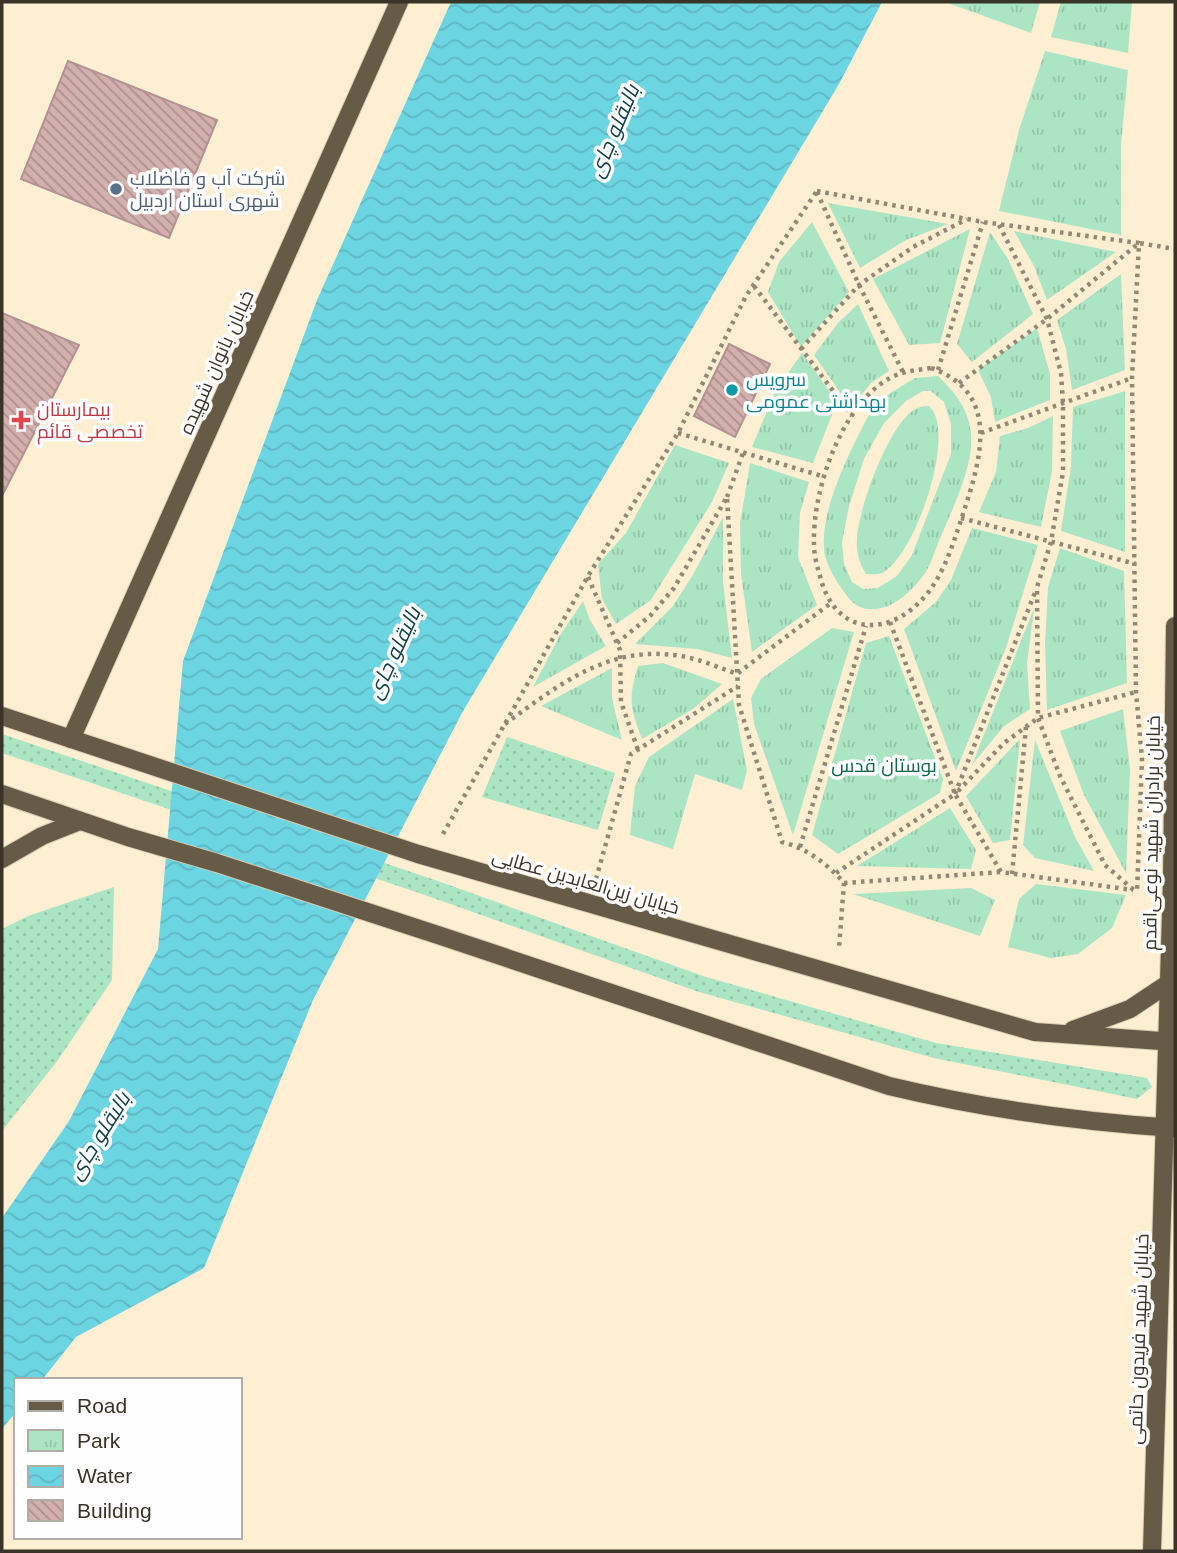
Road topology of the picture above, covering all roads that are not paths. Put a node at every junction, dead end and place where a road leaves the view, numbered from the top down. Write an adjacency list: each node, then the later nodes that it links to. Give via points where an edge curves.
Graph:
1 (400, 2): 4 (main road, خیابان بانوان شهیده)
2 (1175, 626): 8 (main road, خیابان برادران شهید نوعی‌اقدم)
3 (2, 716): 4 (main road, خیابان زین‌العابدین عطایی)
4 (71, 740): 9 (main road, خیابان زین‌العابدین عطایی, via 424,856)
5 (2, 794): 6 (main road)
6 (80, 821): 7 (main road); 11 (main road, via 889,1086 1011,1110)
7 (2, 859)
8 (1169, 983): 9 (main road, via 1113,1017); 10 (main road, خیابان برادران شهید نوعی‌اقدم)
9 (1051, 1034): 10 (main road, خیابان زین‌العابدین عطایی)
10 (1172, 1042): 11 (main road, خیابان شهید فریدون حاتمی)
11 (1170, 1127): 12 (main road, خیابان شهید فریدون حاتمی)
12 (1152, 1551)

